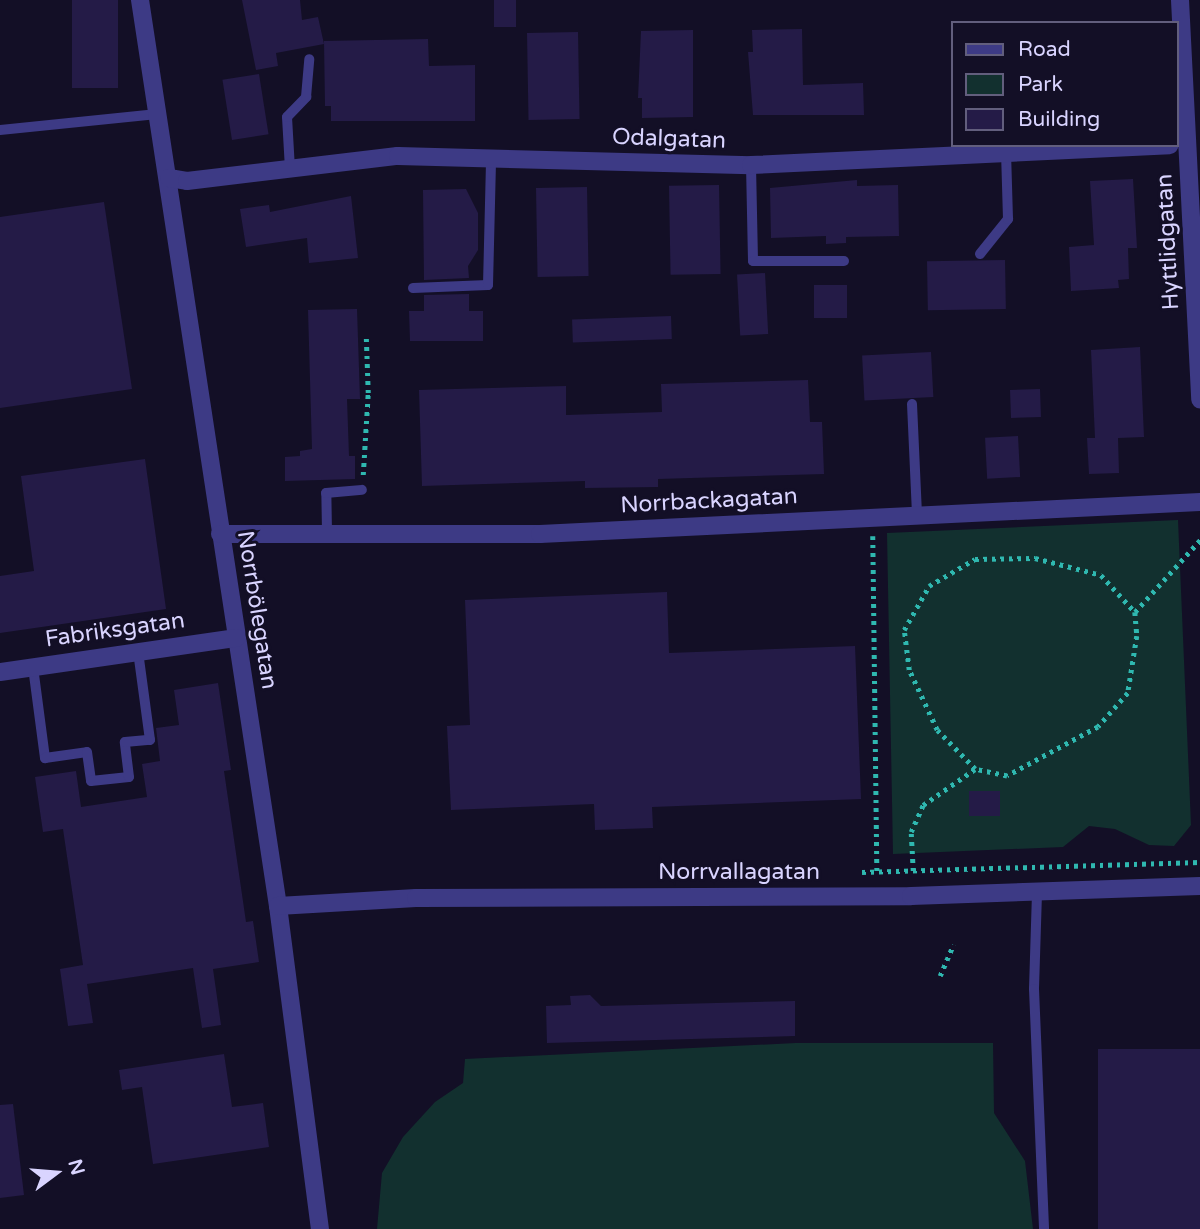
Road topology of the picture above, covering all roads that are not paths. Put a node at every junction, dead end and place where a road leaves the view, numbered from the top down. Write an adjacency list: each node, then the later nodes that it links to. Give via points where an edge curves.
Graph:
1 (140, 0): 5 (street, Norrbölegatan)
2 (1180, 0): 4 (street, Hyttlidgatan)
3 (309, 59): 12 (lane, via 306,97 287,117)
4 (1179, 72)
5 (157, 114): 6 (lane); 13 (street, Norrbölegatan)
6 (0, 130)
7 (1135, 147): 9 (street, Odalgatan)
8 (1178, 147): 14 (street, Hyttlidgatan)
9 (1006, 153): 11 (street, Odalgatan); 15 (lane, via 1008,219)
10 (491, 158): 11 (street, Odalgatan); 12 (street, Odalgatan, via 398,156); 18 (lane, via 488,285)
11 (751, 165): 16 (lane, via 753,261)
12 (290, 169): 13 (street, Odalgatan, via 187,181)
13 (169, 178): 25 (street, Norrbölegatan)
14 (1196, 219): 17 (street, Hyttlidgatan)
15 (980, 254)
16 (844, 261)
17 (1197, 284): 19 (street, Hyttlidgatan)
18 (413, 288)
19 (1200, 398)
20 (912, 404): 23 (lane)
21 (362, 490): 24 (lane, via 326,492)
22 (1200, 502): 23 (street, Norrbackagatan)
23 (917, 515): 24 (street, Norrbackagatan, via 540,534)
24 (327, 532): 25 (street, Norrbackagatan)
25 (220, 534): 26 (street, Norrbölegatan)
26 (237, 638): 27 (street, Fabriksgatan); 32 (street, Norrbölegatan)
27 (138, 651): 28 (street, Fabriksgatan); 28 (lane, via 150,740 125,741 129,777 90,781 88,752 45,758)
28 (33, 667): 29 (street, Fabriksgatan)
29 (0, 672)
30 (1200, 886): 31 (street, Norrvallagatan)
31 (1037, 893): 32 (street, Norrvallagatan, via 416,898); 34 (lane, via 1034,989)
32 (278, 906): 33 (street, Norrbölegatan)
33 (320, 1229)
34 (1044, 1229)

